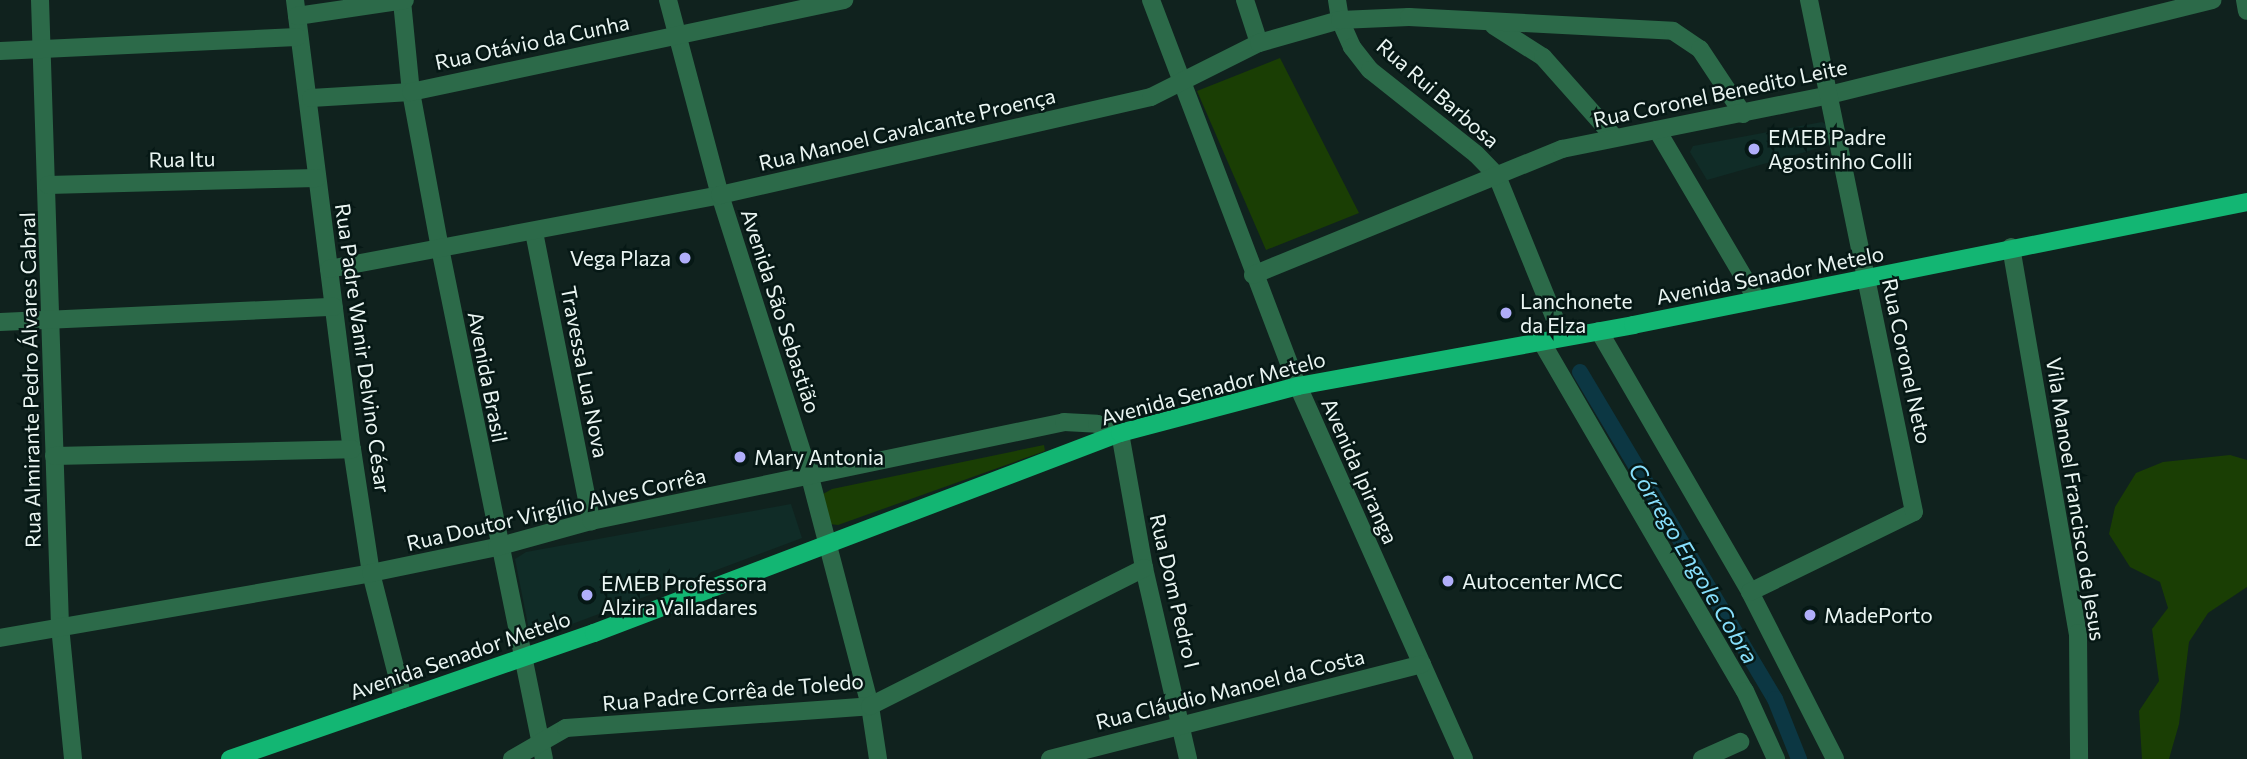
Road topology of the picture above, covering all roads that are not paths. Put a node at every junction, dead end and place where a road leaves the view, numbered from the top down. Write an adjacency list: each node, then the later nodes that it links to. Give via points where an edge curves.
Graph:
1 (40, 0): 18 (street, Rua Almirante Pedro Álvares Cabral)
2 (404, 0): 11 (street); 21 (street, Avenida Brasil)
3 (668, 0): 15 (street, Avenida São Sebastião)
4 (844, 0): 15 (street, Rua Otávio da Cunha)
5 (1151, 0): 20 (street, Avenida Ipiranga)
6 (1245, 0): 17 (street)
7 (1338, 0): 13 (street, Rua Rui Barbosa)
8 (1809, 0): 22 (street, Rua Coronel Neto)
9 (2212, 0): 22 (street, Rua Coronel Benedito Leite)
10 (2245, 0): 12 (street)
11 (296, 8): 16 (street, Rua Padre Wanir Delvino César)
12 (2247, 11)
13 (1340, 20): 14 (street, Rua Manoel Cavalcante Proença, via 1409,17); 17 (street, Rua Manoel Cavalcante Proença); 27 (street, Rua Rui Barbosa, via 1370,70 1476,153)
14 (1485, 22): 24 (street, Rua Manoel Cavalcante Proença, via 1683,34 1700,49); 26 (street, Rua Manoel Cavalcante Proença, via 1543,57)
15 (678, 33): 21 (street, Rua Otávio da Cunha); 30 (street, Avenida São Sebastião)
16 (298, 37): 18 (street); 23 (street, Rua Padre Wanir Delvino César)
17 (1259, 43): 20 (street, Rua Manoel Cavalcante Proença)
18 (43, 50): 19 (street); 29 (street, Rua Almirante Pedro Álvares Cabral)
19 (0, 51)
20 (1182, 81): 30 (street, Rua Manoel Cavalcante Proença, via 1151,97); 36 (street, Avenida Ipiranga)
21 (411, 92): 23 (street, Rua Otávio da Cunha); 34 (street, Avenida Brasil)
22 (1829, 95): 24 (street, Rua Coronel Benedito Leite); 37 (street, Rua Coronel Neto)
23 (311, 98): 28 (street, Rua Padre Wanir Delvino César)
24 (1743, 114): 25 (street, Rua Coronel Benedito Leite)
25 (1657, 130): 26 (street, Rua Coronel Benedito Leite); 38 (street)
26 (1614, 137): 27 (street, Rua Coronel Benedito Leite, via 1562,149)
27 (1497, 176): 36 (street, Rua Coronel Benedito Leite); 43 (street, Rua Rui Barbosa)
28 (317, 178): 29 (street, Rua Itu); 35 (street, Rua Padre Wanir Delvino César)
29 (48, 185): 40 (street, Rua Almirante Pedro Álvares Cabral)
30 (720, 195): 32 (street, Rua Manoel Cavalcante Proença); 49 (street, Avenida São Sebastião)
31 (2247, 202): 33 (main road, Avenida Senador Metelo)
32 (534, 232): 34 (street, Rua Manoel Cavalcante Proença); 50 (street, Travessa Lua Nova)
33 (2011, 247): 37 (main road, Avenida Senador Metelo); 75 (street, Vila Manoel Francisco de Jesus, via 2078,632)
34 (440, 248): 35 (street, Rua Manoel Cavalcante Proença); 52 (street, Avenida Brasil)
35 (330, 269): 39 (street, Rua Padre Wanir Delvino César)
36 (1253, 275): 45 (street, Avenida Ipiranga)
37 (1867, 279): 38 (main road, Avenida Senador Metelo); 55 (street, Rua Coronel Neto, via 1914,512)
38 (1757, 300): 42 (main road, Avenida Senador Metelo)
39 (334, 307): 40 (street); 47 (street, Rua Padre Wanir Delvino César)
40 (51, 320): 41 (street); 48 (street, Rua Almirante Pedro Álvares Cabral)
41 (0, 322)
42 (1599, 331): 43 (main road, Avenida Senador Metelo); 55 (street)
43 (1562, 336): 44 (main road, Avenida Senador Metelo)
44 (1541, 341): 45 (main road, Avenida Senador Metelo); 73 (street, via 1745,691)
45 (1298, 386): 46 (main road, Avenida Senador Metelo); 59 (street, Avenida Ipiranga)
46 (1120, 433): 49 (street, Rua Doutor Virgílio Alves Corrêa, via 1097,424 1064,422); 51 (main road, Avenida Senador Metelo); 53 (street, Rua Dom Pedro I)
47 (352, 449): 48 (street); 54 (street, Rua Padre Wanir Delvino César)
48 (54, 456): 56 (street, Rua Almirante Pedro Álvares Cabral)
49 (810, 477): 50 (street, Rua Doutor Virgílio Alves Corrêa); 51 (street, Avenida São Sebastião)
50 (591, 521): 52 (street, Rua Doutor Virgílio Alves Corrêa)
51 (825, 543): 58 (main road, Avenida Senador Metelo); 61 (street, Avenida São Sebastião)
52 (497, 547): 54 (street, Rua Doutor Virgílio Alves Corrêa); 58 (street, Avenida Brasil)
53 (1144, 568): 61 (street, Rua Padre Corrêa de Toledo); 62 (street, Rua Dom Pedro I)
54 (371, 573): 56 (street, Rua Doutor Virgílio Alves Corrêa); 60 (street, Rua Padre Wanir Delvino César)
55 (1750, 592): 74 (street)
56 (60, 626): 57 (street, Rua Doutor Virgílio Alves Corrêa); 67 (street, Rua Almirante Pedro Álvares Cabral)
57 (0, 638)
58 (522, 658): 60 (main road, Avenida Senador Metelo); 64 (street, Avenida Brasil)
59 (1422, 664): 62 (street, Rua Cláudio Manoel da Costa); 72 (street, Avenida Ipiranga)
60 (403, 699): 65 (main road, Avenida Senador Metelo)
61 (870, 706): 64 (street, Rua Padre Corrêa de Toledo, via 566,728); 69 (street, Avenida São Sebastião)
62 (1182, 723): 70 (street, Rua Cláudio Manoel da Costa); 71 (street, Rua Dom Pedro I)
63 (1740, 742): 66 (street)
64 (542, 750): 68 (street, Rua Padre Corrêa de Toledo)
65 (241, 757)
66 (1710, 757)
67 (73, 759)
68 (512, 759)
69 (878, 759)
70 (1051, 759)
71 (1188, 759)
72 (1464, 759)
73 (1776, 759)
74 (1835, 759)
75 (2080, 759)

